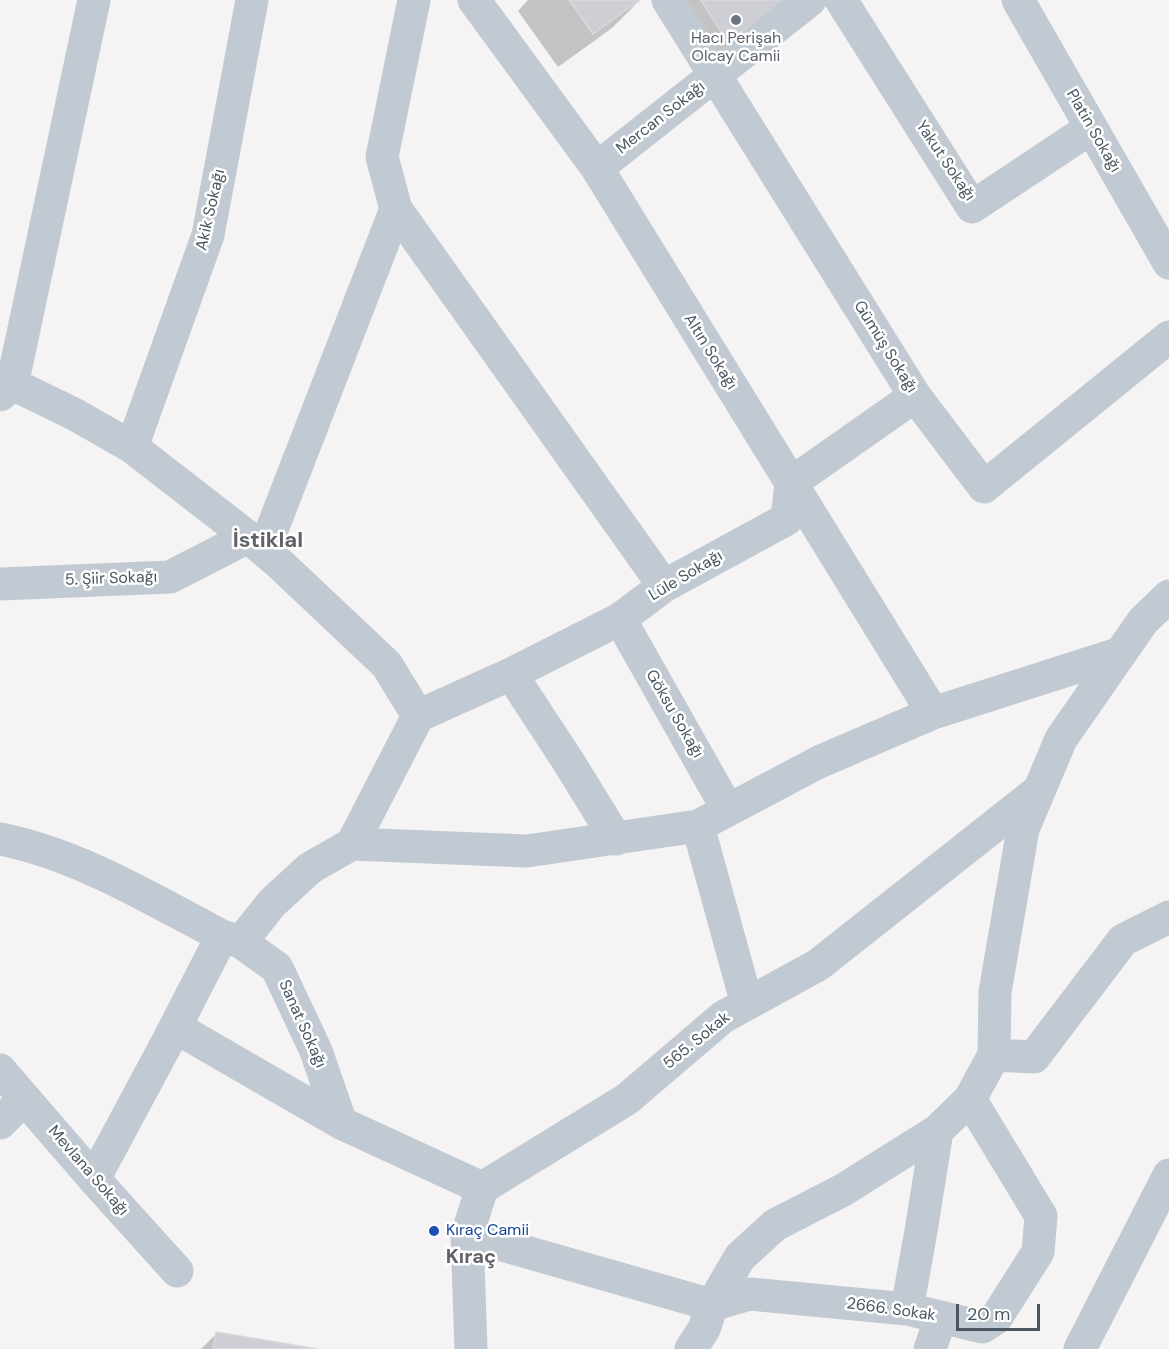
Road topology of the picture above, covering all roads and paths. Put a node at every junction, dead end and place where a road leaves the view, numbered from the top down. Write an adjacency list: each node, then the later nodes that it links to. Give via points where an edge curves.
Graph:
1 (94, 0): 15 (street)
2 (252, 0): 17 (street, Akik Sokağı, via 208,235)
3 (414, 0): 12 (street, via 382,158)
4 (474, 0): 11 (street, Altın Sokağı)
5 (668, 0): 9 (street, Gümüş Sokağı)
6 (810, 0): 9 (street, Mercan Sokağı)
7 (841, 0): 10 (street, Yakut Sokağı, via 972,207)
8 (1018, 0): 10 (street, Platin Sokağı)
9 (715, 75): 11 (street, Mercan Sokağı); 16 (street, Gümüş Sokağı)
10 (1092, 128): 13 (street, Platin Sokağı)
11 (597, 168): 18 (street, Altın Sokağı)
12 (396, 209): 19 (street); 21 (street)
13 (1169, 263)
14 (1169, 337): 16 (street, Gümüş Sokağı, via 984,487)
15 (4, 386): 17 (street, via 74,414)
16 (915, 396): 18 (street)
17 (132, 447): 19 (street)
18 (791, 483): 21 (street, Lüle Sokağı, via 787,519); 26 (street, Altın Sokağı)
19 (256, 543): 20 (street, 5. Şiir Sokağı, via 170,577); 27 (street, via 387,665)
20 (0, 583)
21 (664, 586): 23 (street, Lüle Sokağı)
22 (1169, 596): 24 (street, via 1143,621)
23 (620, 619): 25 (street, Lüle Sokağı); 29 (street, Göksu Sokağı)
24 (1121, 653): 26 (street); 28 (street, via 1061,739)
25 (511, 674): 27 (street, Lüle Sokağı); 32 (street)
26 (933, 713): 29 (street, via 819,762)
27 (418, 716): 33 (street)
28 (1039, 791): 36 (street, 565. Sokak, via 818,965); 38 (street, via 1023,829 995,992)
29 (728, 810): 30 (street)
30 (698, 826): 32 (street); 36 (street)
31 (0, 839): 35 (street, Sanat Sokağı, via 85,865)
32 (616, 839): 33 (street, via 527,851)
33 (352, 844): 35 (street, via 310,868)
34 (1169, 917): 38 (street, via 1123,940 1034,1057)
35 (232, 939): 37 (street); 43 (street, Sanat Sokağı, via 277,968 316,1052)
36 (747, 1004): 47 (street, 565. Sokak, via 723,1017 627,1099)
37 (175, 1027): 43 (street); 46 (street)
38 (994, 1055): 41 (street)
39 (0, 1070): 40 (street, Mevlana Sokağı)
40 (24, 1099): 42 (street); 46 (street, Mevlana Sokağı)
41 (970, 1099): 44 (street); 52 (street, 2666. Sokak, via 1041,1216 1038,1252 996,1318 982,1327)
42 (0, 1123)
43 (341, 1123): 47 (street)
44 (937, 1131): 50 (street, via 843,1190 775,1225 740,1257); 51 (street)
45 (1169, 1175): 56 (street)
46 (94, 1179): 49 (street, Mevlana Sokağı)
47 (482, 1188): 48 (street)
48 (468, 1235): 50 (street); 53 (street)
49 (177, 1271)
50 (712, 1305): 51 (street, 2666. Sokak, via 750,1294); 54 (street, via 704,1329)
51 (907, 1309): 52 (street, 2666. Sokak)
52 (941, 1317): 55 (street)
53 (471, 1349)
54 (691, 1349)
55 (930, 1349)
56 (1080, 1349)

